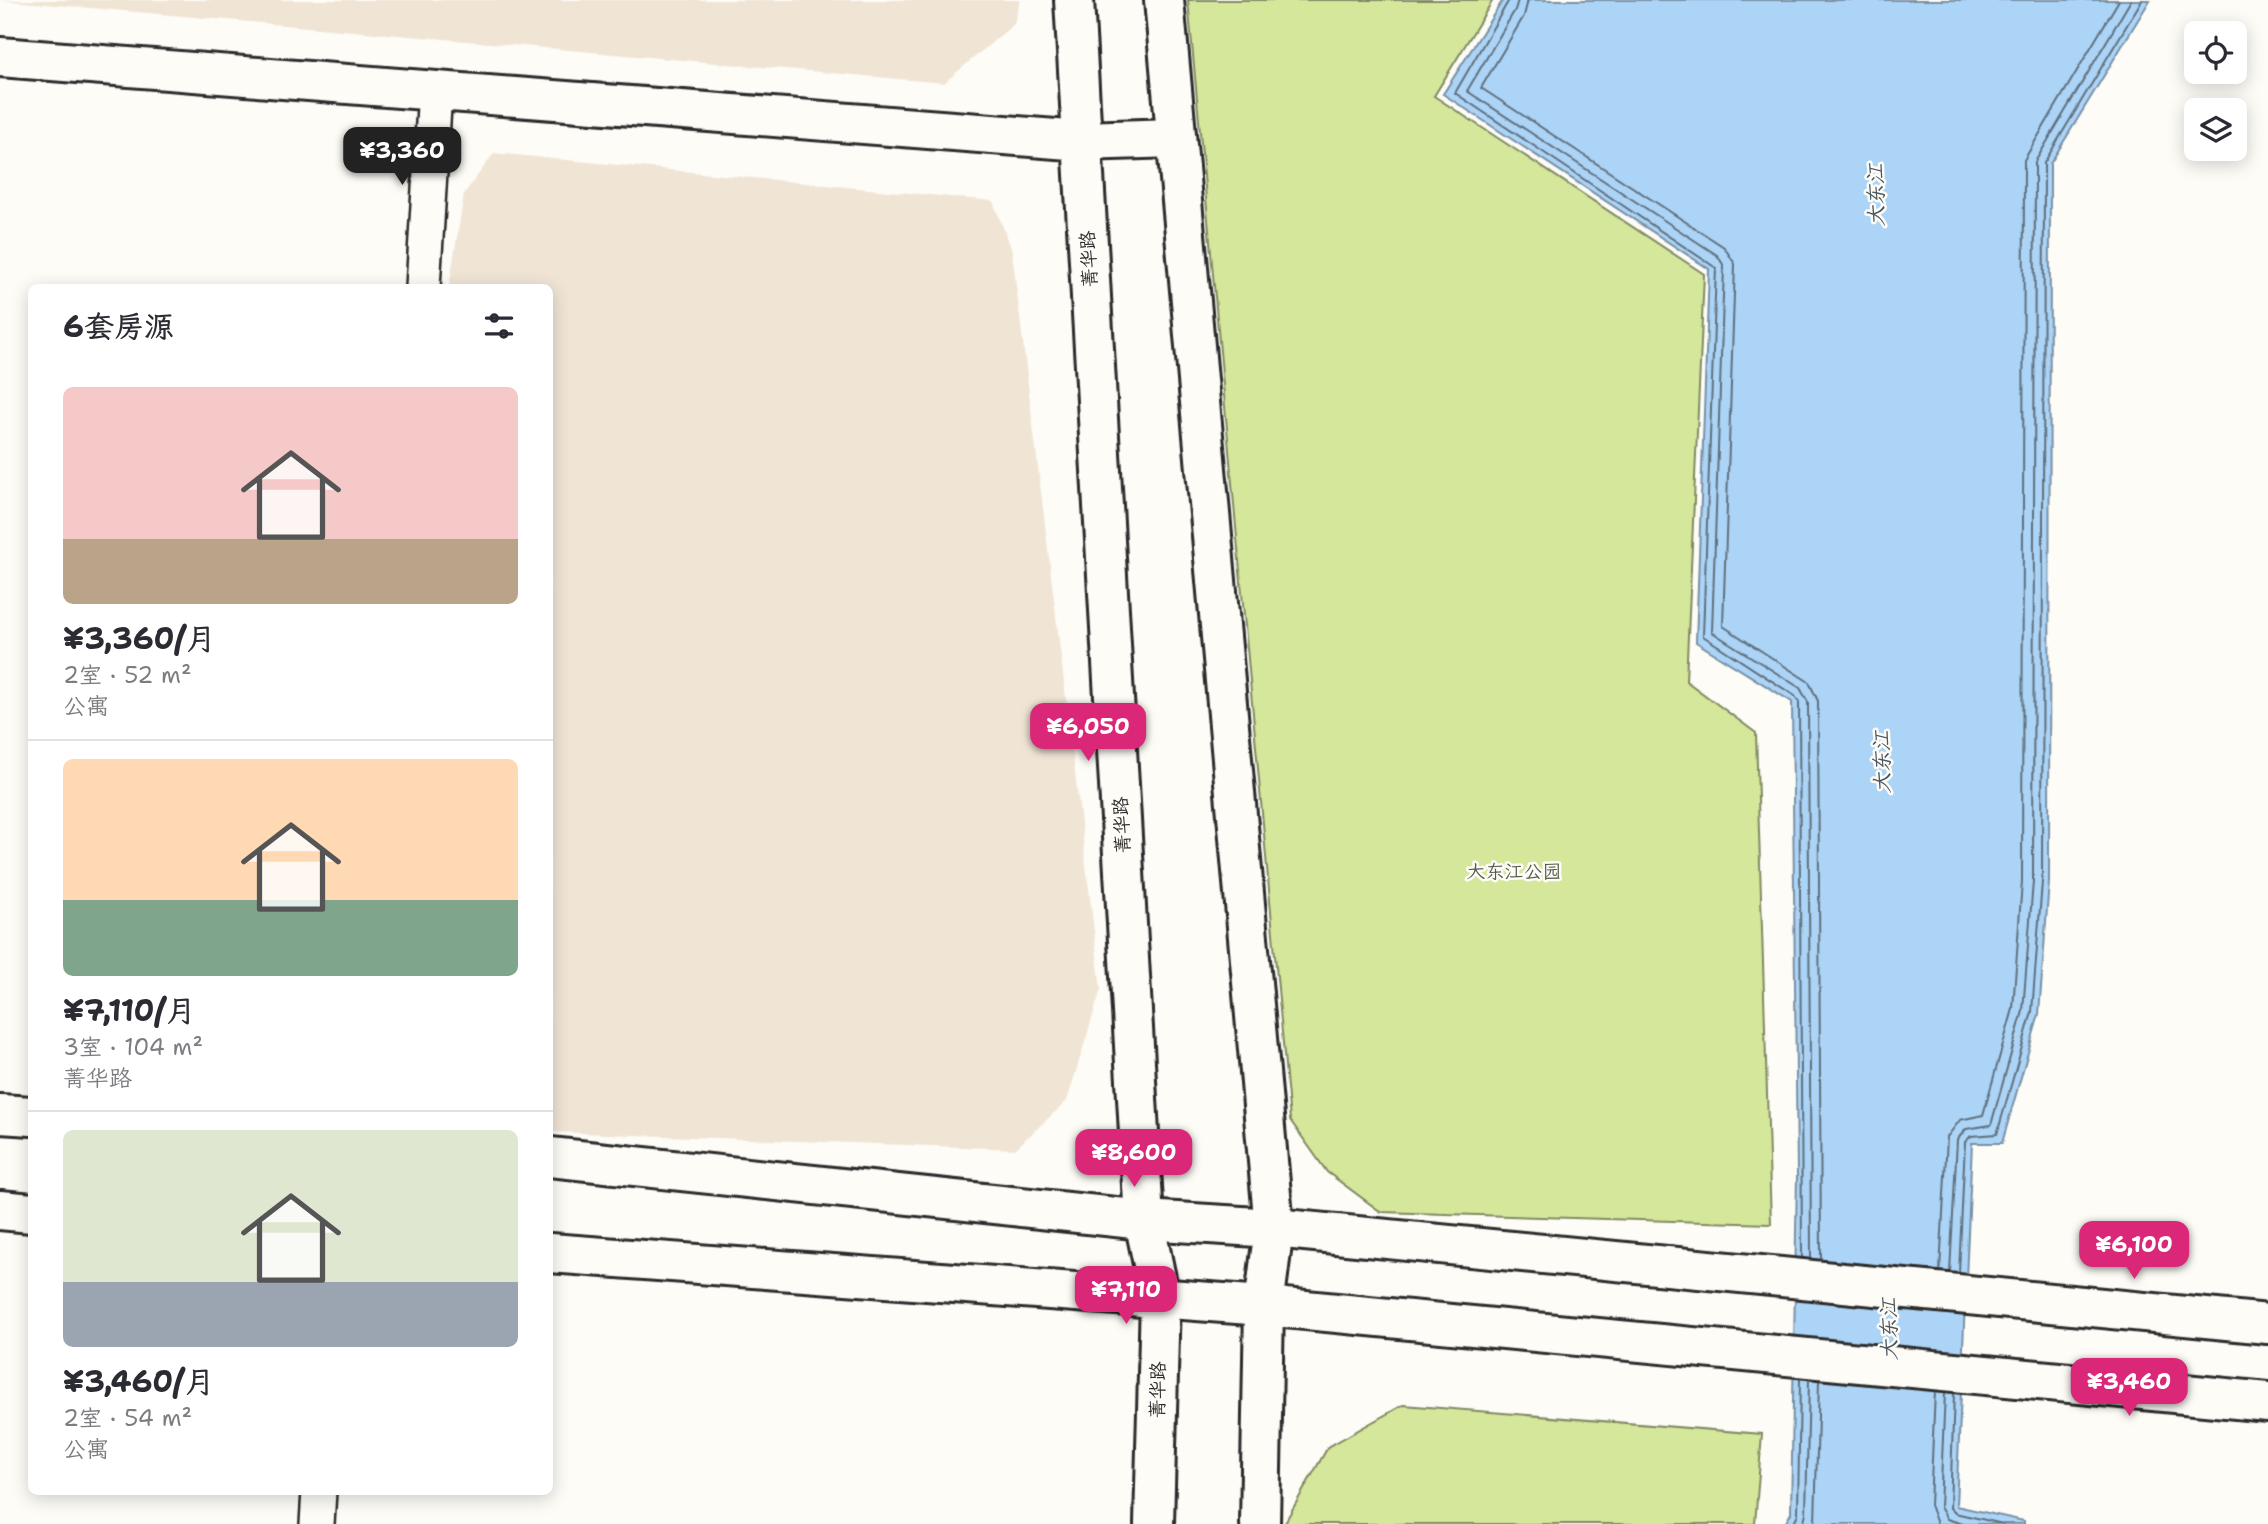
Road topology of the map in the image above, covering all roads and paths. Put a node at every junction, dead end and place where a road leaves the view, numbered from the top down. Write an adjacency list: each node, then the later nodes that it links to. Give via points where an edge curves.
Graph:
1 (1074, 0): 6 (street, 菁华路)
2 (1164, 0): 5 (street)
3 (0, 57): 4 (street)
4 (435, 90): 6 (street); 7 (street)
5 (1175, 138): 6 (street); 14 (street)
6 (1082, 141): 13 (street, 菁华路)
7 (423, 284)
8 (0, 1114): 9 (street)
9 (28, 1116)
10 (553, 1157): 13 (street)
11 (0, 1210): 12 (street)
12 (28, 1213)
13 (1144, 1220): 14 (street); 16 (street, 菁华路)
14 (1274, 1228): 17 (street); 18 (street)
15 (553, 1253): 16 (street)
16 (1160, 1298): 17 (street); 22 (street, 菁华路)
17 (1264, 1306): 19 (street); 23 (street)
18 (2268, 1324)
19 (2268, 1402)
20 (319, 1495): 21 (street)
21 (317, 1524)
22 (1154, 1524)
23 (1260, 1524)

